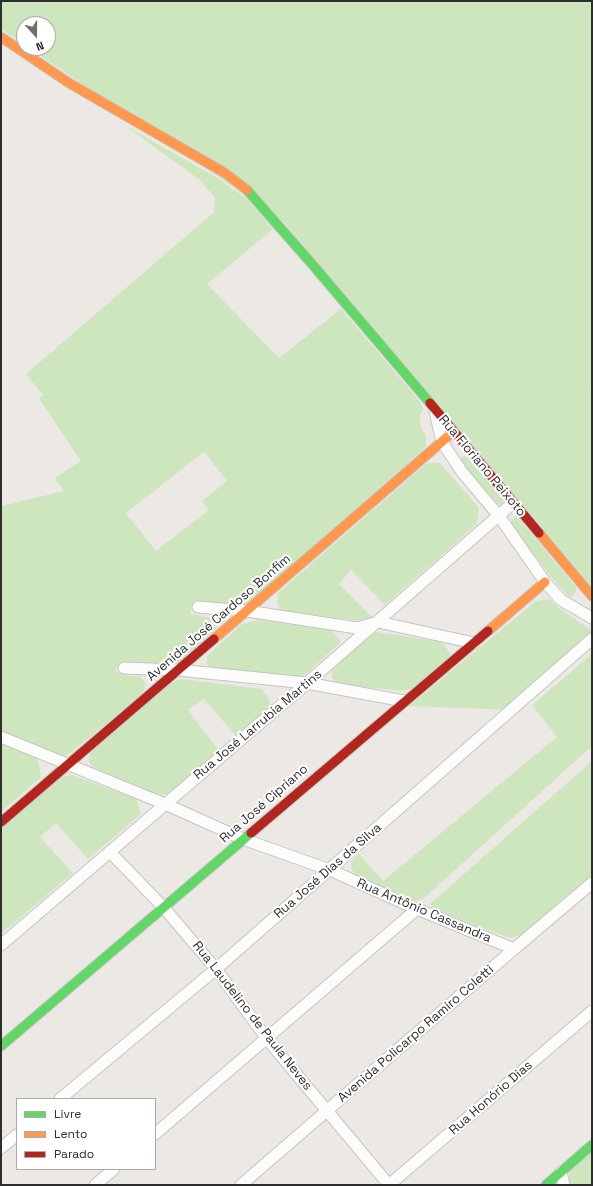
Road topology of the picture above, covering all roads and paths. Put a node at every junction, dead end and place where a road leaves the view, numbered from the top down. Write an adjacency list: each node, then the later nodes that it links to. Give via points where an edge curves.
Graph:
1 (1, 38): 2 (street, via 69,83 225,173 250,193)
2 (434, 410): 3 (street, Rua Floriano Peixoto); 4 (street, Rua Floriano Peixoto)
3 (453, 432): 4 (street, Avenida José Cardoso Bonfim); 5 (street, Rua Floriano Peixoto)
4 (442, 442): 6 (street, Rua Floriano Peixoto, via 462,472); 10 (street, Avenida José Cardoso Bonfim)
5 (513, 503): 6 (street, Rua José Larrubia Martins); 8 (street, Rua Floriano Peixoto)
6 (498, 516): 7 (street, Rua Floriano Peixoto); 12 (street, Rua José Larrubia Martins)
7 (545, 582): 11 (street, Rua Floriano Peixoto, via 561,600); 14 (street, Rua José Cipriano)
8 (592, 596)
9 (198, 607): 10 (street)
10 (248, 611): 12 (street, via 357,628); 16 (street, Avenida José Cardoso Bonfim)
11 (592, 618)
12 (378, 622): 14 (street); 17 (street, Rua José Larrubia Martins)
13 (592, 639): 25 (street, Rua José Dias da Silva)
14 (474, 643): 18 (street, Rua José Cipriano)
15 (124, 668): 16 (street)
16 (178, 670): 17 (street); 20 (street, Avenida José Cardoso Bonfim)
17 (308, 683): 18 (street); 21 (street, Rua José Larrubia Martins)
18 (404, 701): 23 (street, Rua José Cipriano)
19 (1, 738): 20 (street, Rua Antônio Cassandra)
20 (68, 765): 21 (street, Rua Antônio Cassandra); 22 (street, Avenida José Cardoso Bonfim)
21 (165, 804): 23 (street, Rua Antônio Cassandra); 24 (street, Rua José Larrubia Martins)
22 (1, 822)
23 (243, 839): 25 (street, Rua Antônio Cassandra); 27 (street, Rua José Cipriano)
24 (110, 852): 27 (street, Rua Laudelino de Paula Neves); 29 (street, Rua José Larrubia Martins)
25 (330, 870): 28 (street, Rua Antônio Cassandra); 31 (street, Rua José Dias da Silva)
26 (592, 883): 30 (street, Avenida Policarpo Ramiro Coletti)
27 (164, 908): 31 (street, Rua Laudelino de Paula Neves); 34 (street, Rua José Cipriano)
28 (417, 909): 30 (street, Rua Antônio Cassandra); 33 (street)
29 (1, 945)
30 (514, 949): 36 (street, Avenida Policarpo Ramiro Coletti)
31 (216, 969): 33 (street, Rua Laudelino de Paula Neves); 35 (street, Rua José Dias da Silva)
32 (592, 1012): 45 (street, Rua Honório Dias)
33 (267, 1039): 36 (street, Rua Laudelino de Paula Neves); 37 (street)
34 (1, 1046)
35 (61, 1098)
36 (327, 1111): 44 (street, Avenida Policarpo Ramiro Coletti); 45 (street, Rua Laudelino de Paula Neves)
37 (156, 1133)
38 (16, 1136): 40 (street)
39 (592, 1145): 42 (street)
40 (1, 1148)
41 (113, 1170): 43 (street)
42 (561, 1172): 46 (street); 47 (street)
43 (95, 1185)
44 (241, 1185)
45 (389, 1185)
46 (546, 1185)
47 (564, 1185)

